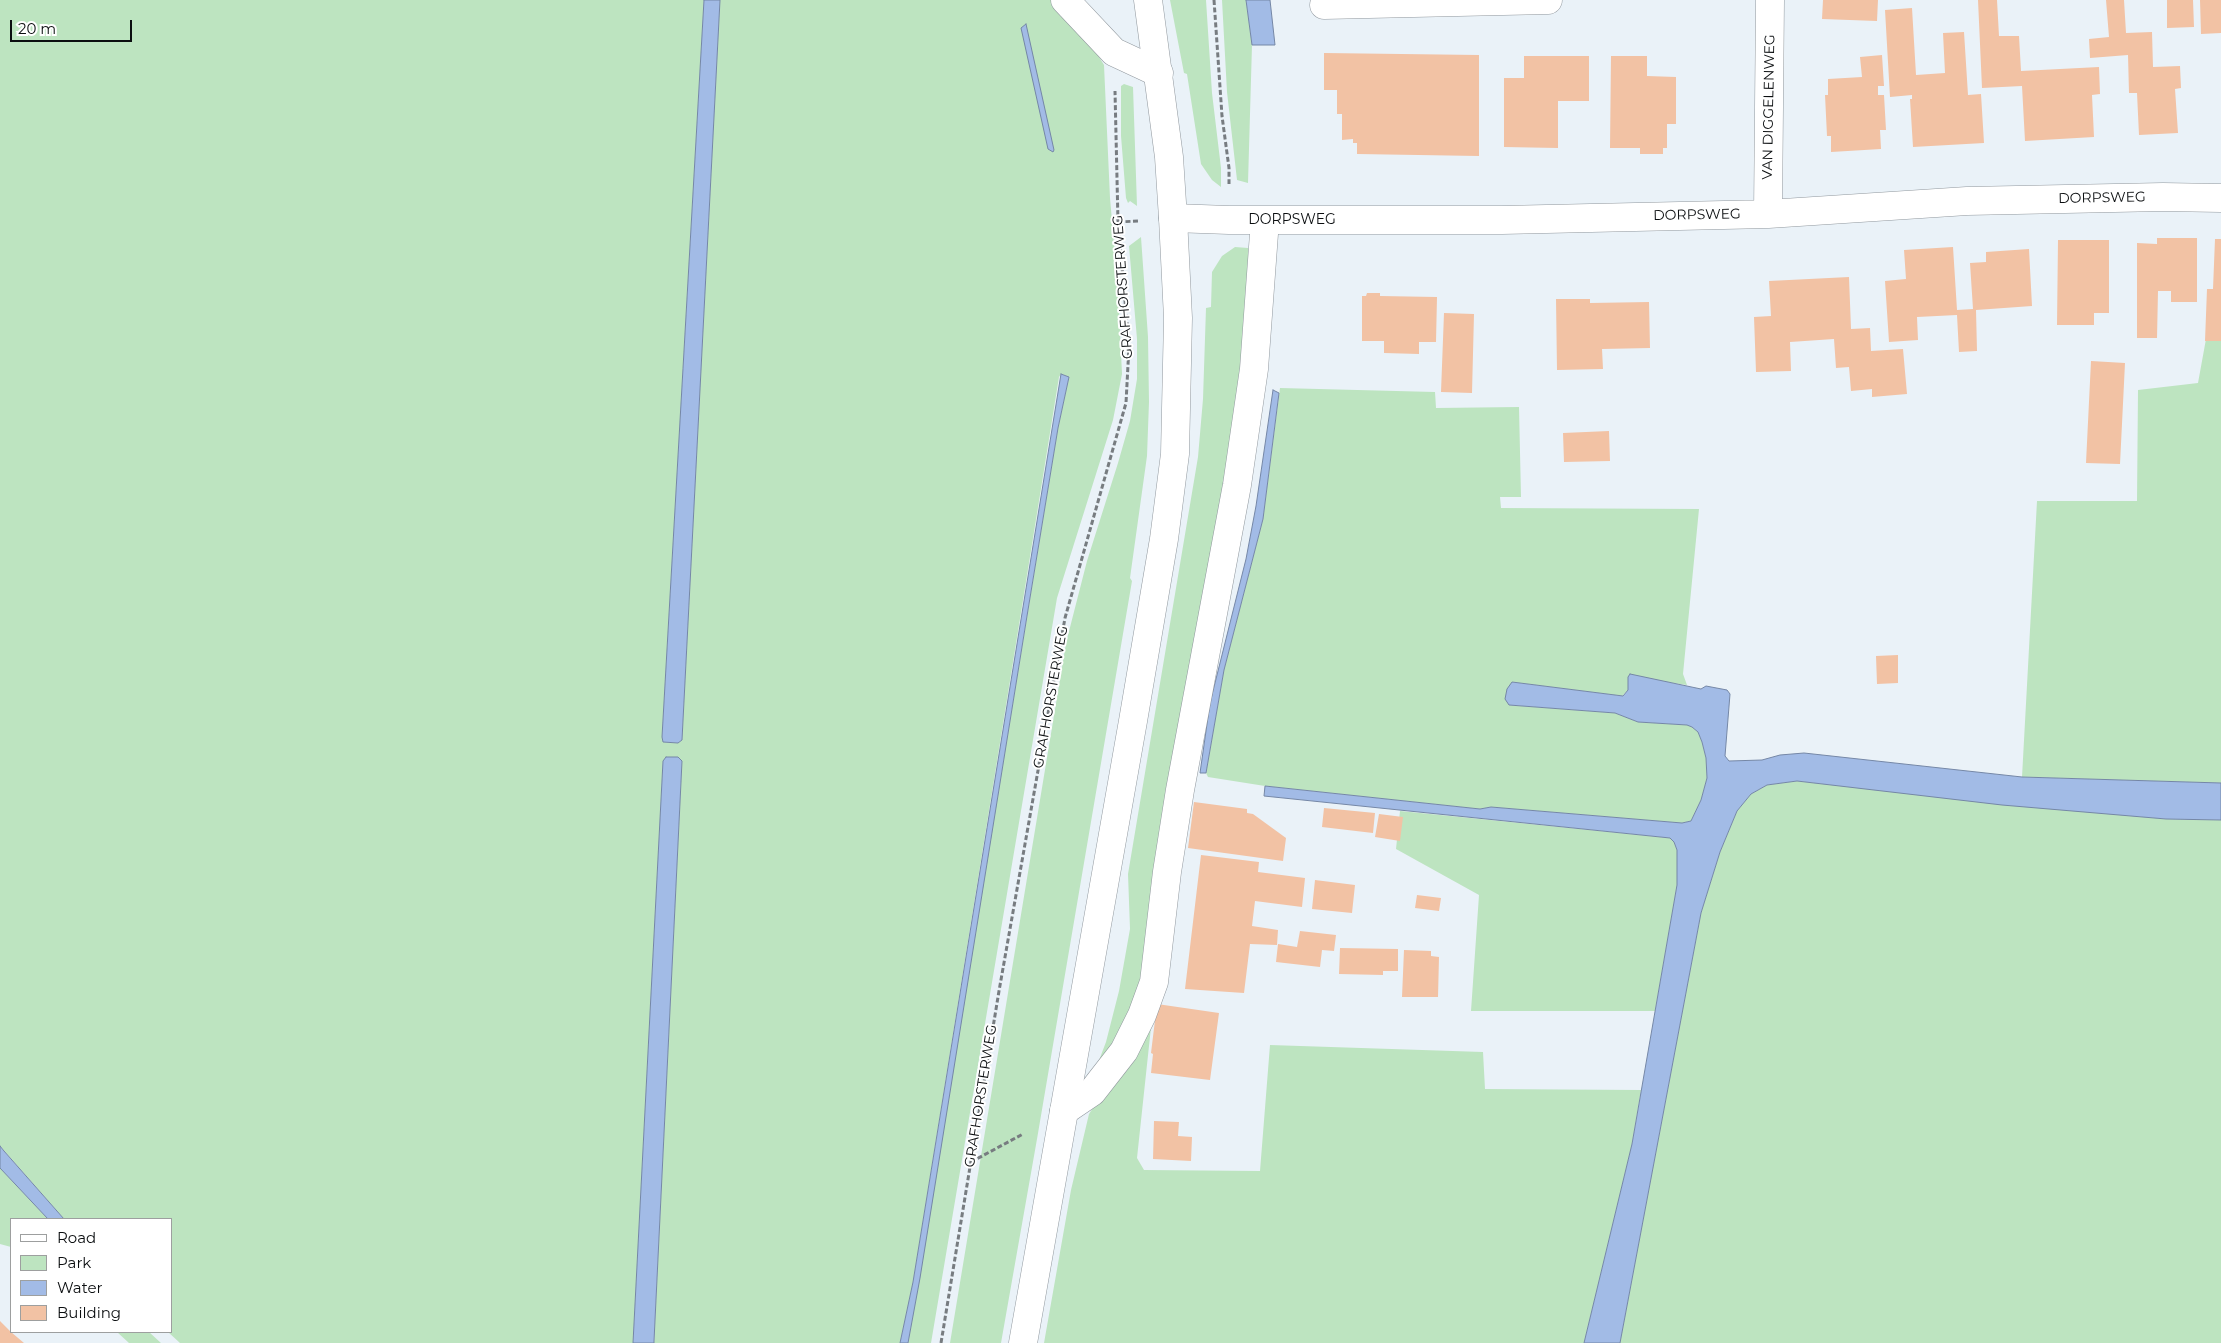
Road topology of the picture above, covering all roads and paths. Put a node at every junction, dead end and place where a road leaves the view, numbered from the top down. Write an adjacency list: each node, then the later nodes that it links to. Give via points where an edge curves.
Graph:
1 (1065, 0): 7 (street)
2 (1148, 0): 8 (street)
3 (1214, 0): 12 (path, via 1229,168)
4 (1548, 0): 6 (street)
5 (1770, 0): 10 (street, VAN DIGGELENWEG)
6 (1324, 5)
7 (1114, 52): 8 (street); 15 (path, GRAFHORSTERWEG, via 1118,222 1130,346 1126,403 1065,618)
8 (1160, 73): 11 (street)
9 (2221, 198): 10 (street, DORPSWEG, via 1967,201)
10 (1768, 214): 13 (street, DORPSWEG, via 1512,220)
11 (1173, 218): 12 (street, DORPSWEG); 14 (street, via 1178,318 1175,454 1164,539)
12 (1229, 220): 13 (street, DORPSWEG)
13 (1264, 220): 14 (street, via 1254,369 1237,484 1167,872 1154,982 1124,1051 1092,1092)
14 (1064, 1111): 15 (path); 17 (street)
15 (970, 1162): 16 (path, GRAFHORSTERWEG)
16 (940, 1343)
17 (1022, 1343)

